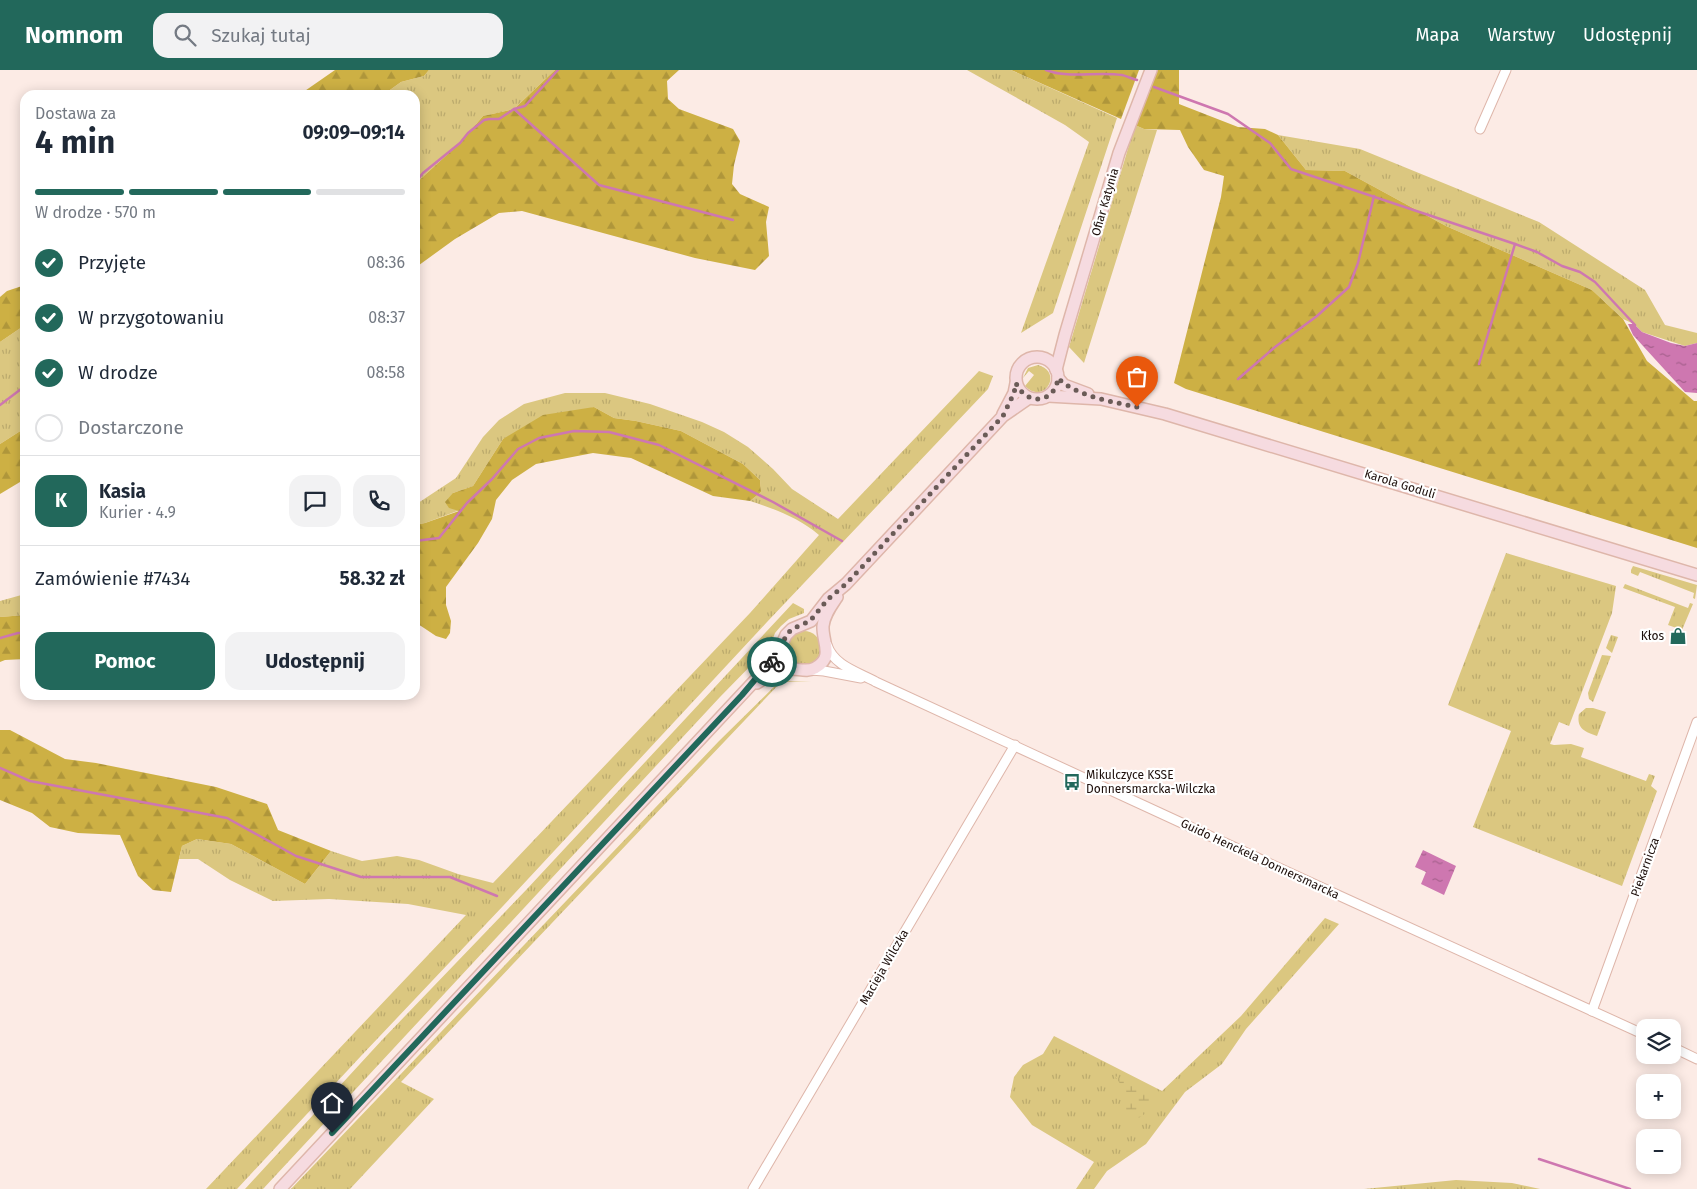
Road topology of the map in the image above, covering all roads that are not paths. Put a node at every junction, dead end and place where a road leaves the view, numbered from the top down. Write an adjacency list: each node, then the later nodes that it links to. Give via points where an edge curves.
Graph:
1 (1151, 70): 4 (street, Ofiar Katynia, via 1120,153)
2 (1506, 70): 3 (street)
3 (1480, 129)
4 (1065, 335): 5 (street, Ofiar Katynia, via 1048,354); 6 (street, Ofiar Katynia)
5 (1038, 357): 6 (street, via 1050,362); 7 (street, via 1022,362 1016,372)
6 (1057, 374): 8 (street, via 1056,388); 10 (street, Karola Goduli, via 1064,385)
7 (1016, 383): 9 (street, via 1022,394); 11 (street)
8 (1048, 396): 9 (street, via 1036,400); 10 (street, Karola Goduli)
9 (1030, 398): 11 (street)
10 (1101, 399): 12 (street, Karola Goduli, via 1203,424)
11 (1003, 416): 13 (street)
12 (1697, 575)
13 (846, 584): 14 (street, via 810,621); 15 (street, via 826,616)
14 (799, 626): 15 (street, via 814,628); 16 (street, via 786,635)
15 (826, 642): 18 (street, via 826,656); 19 (street, Guido Henckela Donnersmarcka, via 832,657 838,662)
16 (781, 647): 17 (street, via 784,658); 20 (street, via 776,658)
17 (794, 669): 18 (street); 20 (street, via 778,671)
18 (810, 670): 19 (street, Guido Henckela Donnersmarcka)
19 (876, 682): 22 (street, Guido Henckela Donnersmarcka)
20 (747, 689): 27 (street)
21 (1697, 722): 23 (street, Piekarnicza)
22 (1015, 745): 23 (street, Guido Henckela Donnersmarcka); 28 (street, Macieja Wilczka)
23 (1592, 1011): 24 (street, Guido Henckela Donnersmarcka)
24 (1636, 1031)
25 (1681, 1052): 26 (street)
26 (1697, 1058)
27 (280, 1189)
28 (753, 1189)

